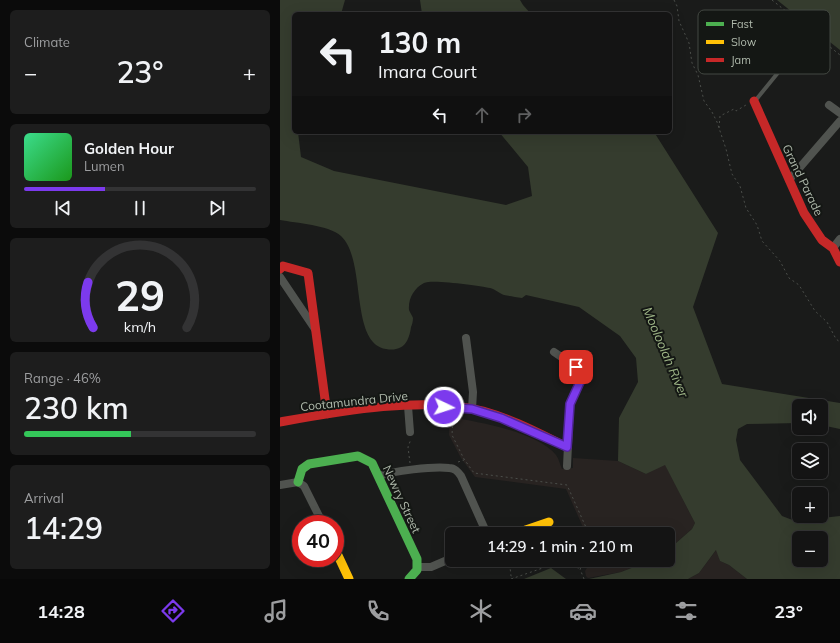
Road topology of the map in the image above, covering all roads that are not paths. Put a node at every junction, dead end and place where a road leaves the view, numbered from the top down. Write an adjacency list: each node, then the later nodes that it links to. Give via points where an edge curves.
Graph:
1 (776, 74): 2 (lane)
2 (754, 101): 6 (street, Grand Parade)
3 (829, 105): 4 (street)
4 (840, 113)
5 (840, 121): 6 (street)
6 (789, 180): 8 (street, Grand Parade, via 804,213 822,240)
7 (840, 239): 8 (street)
8 (833, 248): 9 (street, Grand Parade)
9 (840, 262)
10 (280, 269): 12 (street, via 283,266 308,273)
11 (280, 277): 12 (street)
12 (316, 332): 17 (street)
13 (466, 338): 16 (street, via 473,392)
14 (554, 352): 20 (street, via 576,367 580,375 580,382 570,404)
15 (408, 406): 16 (street, Cootamundra Drive); 17 (street, Cootamundra Drive); 19 (street)
16 (472, 409): 20 (street, Cootamundra Drive, via 501,418)
17 (327, 414): 18 (street, Cootamundra Drive)
18 (280, 422)
19 (410, 432)
20 (567, 447): 21 (street)
21 (567, 466)
22 (379, 476): 23 (street, Newry Street, via 372,463 358,456 305,465); 27 (street, via 412,470 449,468 457,471); 31 (street, Newry Street, via 418,559)
23 (298, 482): 24 (street); 25 (street, via 307,490)
24 (280, 485)
25 (319, 515)
26 (549, 522): 28 (street)
27 (484, 527)
28 (534, 527)
29 (445, 561): 31 (street, via 431,567)
30 (343, 567): 32 (street)
31 (419, 567): 33 (street, via 416,574)
32 (349, 579)
33 (408, 579)

